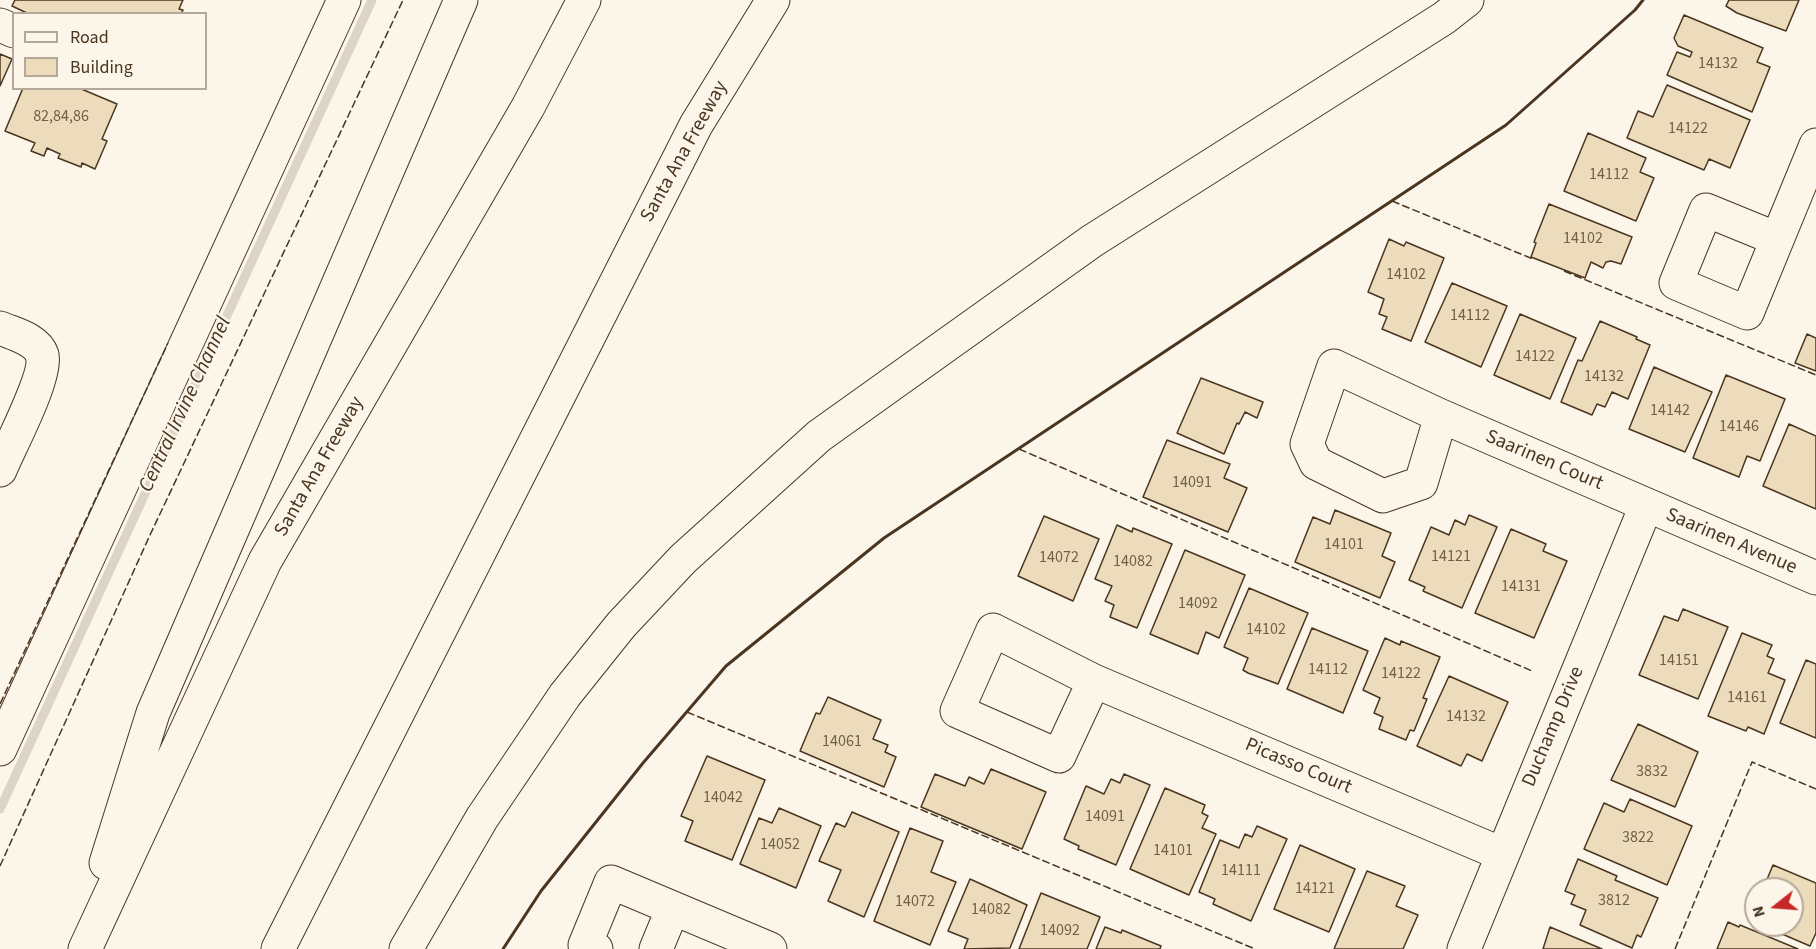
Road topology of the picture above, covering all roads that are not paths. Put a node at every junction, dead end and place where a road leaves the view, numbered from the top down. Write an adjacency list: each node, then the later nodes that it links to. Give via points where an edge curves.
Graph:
1 (344, 0): 14 (main road)
2 (461, 0): 17 (main road, via 153,713)
3 (585, 0): 18 (main road, Santa Ana Freeway, via 522,118 265,561)
4 (773, 0): 19 (main road, Santa Ana Freeway, via 696,125)
5 (1467, 0): 20 (main road, via 1092,242 819,436 683,559 564,694 482,818)
6 (1816, 145): 7 (main road)
7 (1777, 239)
8 (0, 328): 10 (main road, via 33,342 42,356 41,377)
9 (1441, 416): 11 (main road, Saarinen Court)
10 (0, 470)
11 (1646, 506): 12 (main road, Saarinen Avenue); 15 (main road, Duchamp Drive)
12 (1816, 578)
13 (1094, 681): 15 (main road, Picasso Court)
14 (0, 749)
15 (1502, 854): 24 (main road, Duchamp Drive)
16 (673, 908): 21 (main road, via 611,882 585,945); 22 (main road); 23 (main road)
17 (78, 949)
18 (85, 949)
19 (278, 949)
20 (406, 949)
21 (596, 949)
22 (656, 949)
23 (770, 949)
24 (1464, 949)

